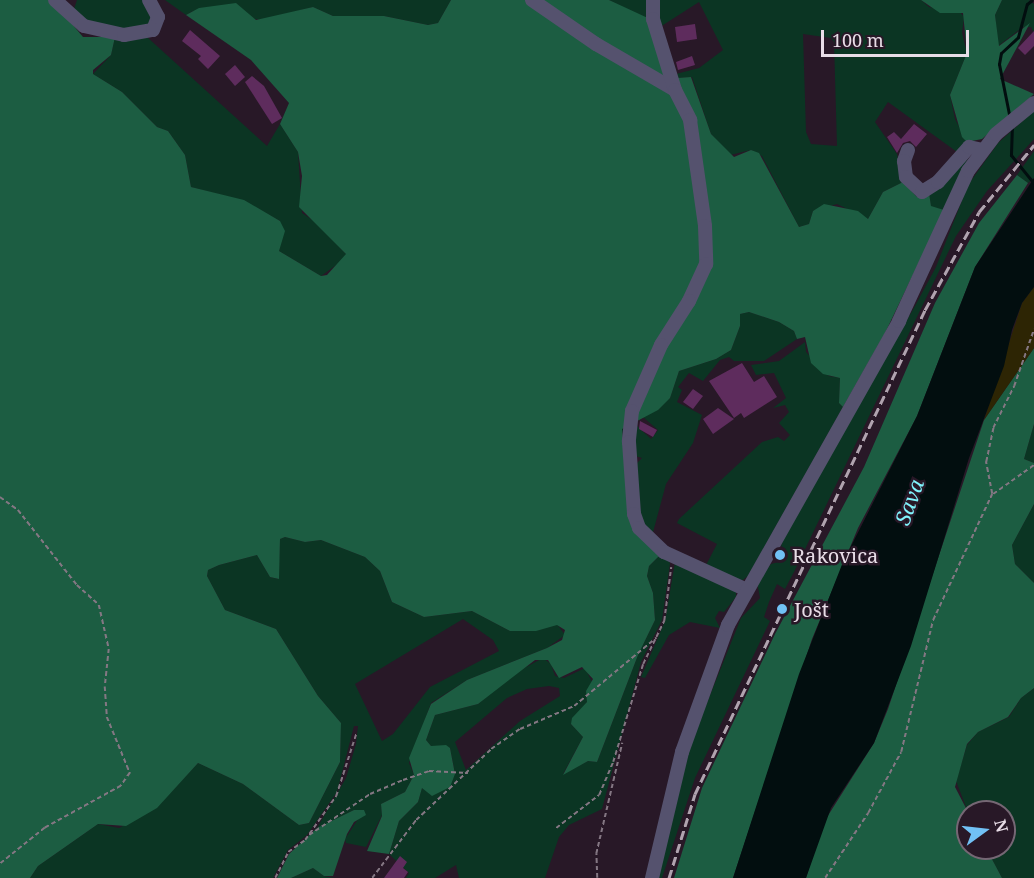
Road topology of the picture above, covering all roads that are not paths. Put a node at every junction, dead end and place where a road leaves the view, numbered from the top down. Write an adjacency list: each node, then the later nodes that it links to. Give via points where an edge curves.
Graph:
1 (56, 0): 2 (street, via 84,26 124,35 153,30 158,17)
2 (149, 0)
3 (532, 0): 5 (street, via 596,44)
4 (653, 0): 5 (street, via 653,19)
5 (675, 90): 9 (street, via 690,120 705,226 706,264 689,301 661,345 632,411 628,442 633,514 639,528 673,558)
6 (1034, 102): 8 (street)
7 (908, 150): 8 (street, via 906,177 922,192 938,182 969,147)
8 (982, 150): 9 (street, via 968,171 932,256 894,330)
9 (747, 590): 10 (street, via 728,625 682,752)
10 (652, 878)

